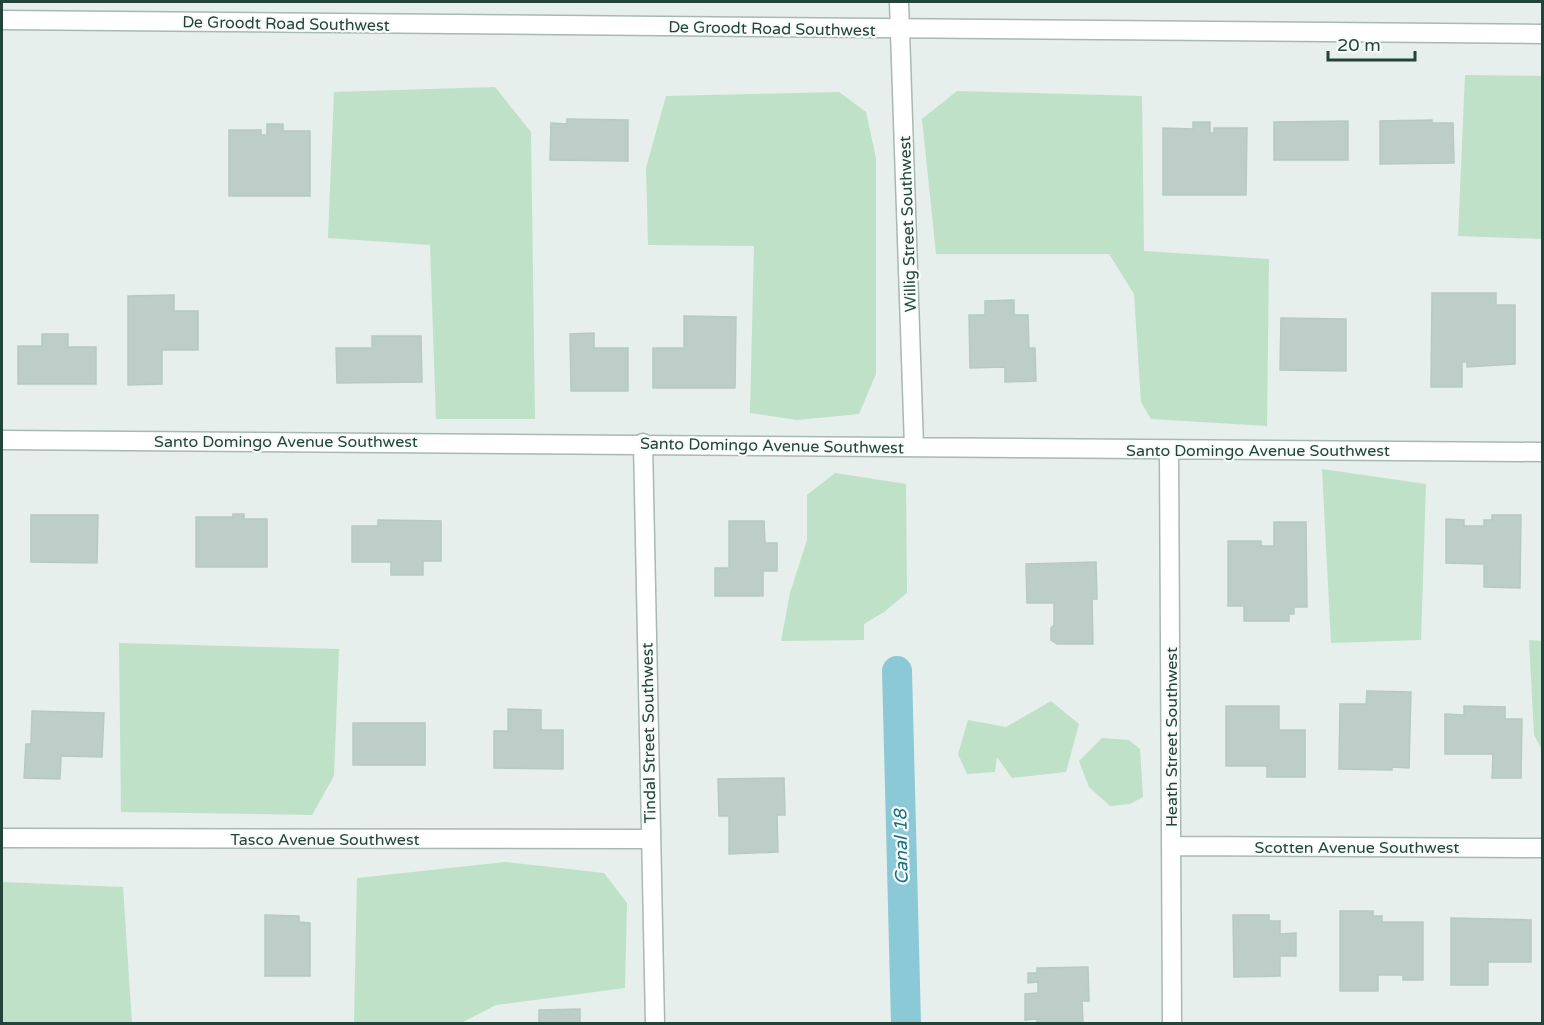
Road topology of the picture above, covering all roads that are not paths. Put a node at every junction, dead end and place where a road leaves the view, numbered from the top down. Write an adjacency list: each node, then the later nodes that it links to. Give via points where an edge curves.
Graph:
1 (900, 2): 3 (street, Willig Street Southwest)
2 (2, 20): 3 (street, De Groodt Road Southwest)
3 (900, 29): 4 (street, De Groodt Road Southwest); 7 (street, Willig Street Southwest)
4 (1542, 34)
5 (2, 440): 6 (street, Santo Domingo Avenue Southwest)
6 (643, 443): 7 (street, Santo Domingo Avenue Southwest); 11 (street, Tindal Street Southwest)
7 (914, 447): 8 (street, Santo Domingo Avenue Southwest)
8 (1169, 450): 9 (street, Santo Domingo Avenue Southwest); 12 (street, Heath Street Southwest)
9 (1542, 452)
10 (2, 838): 11 (street, Tasco Avenue Southwest)
11 (649, 839): 14 (street, Tindal Street Southwest)
12 (1171, 846): 13 (street, Scotten Avenue Southwest); 15 (street, Heath Street Southwest)
13 (1542, 848)
14 (655, 1023)
15 (1172, 1023)

